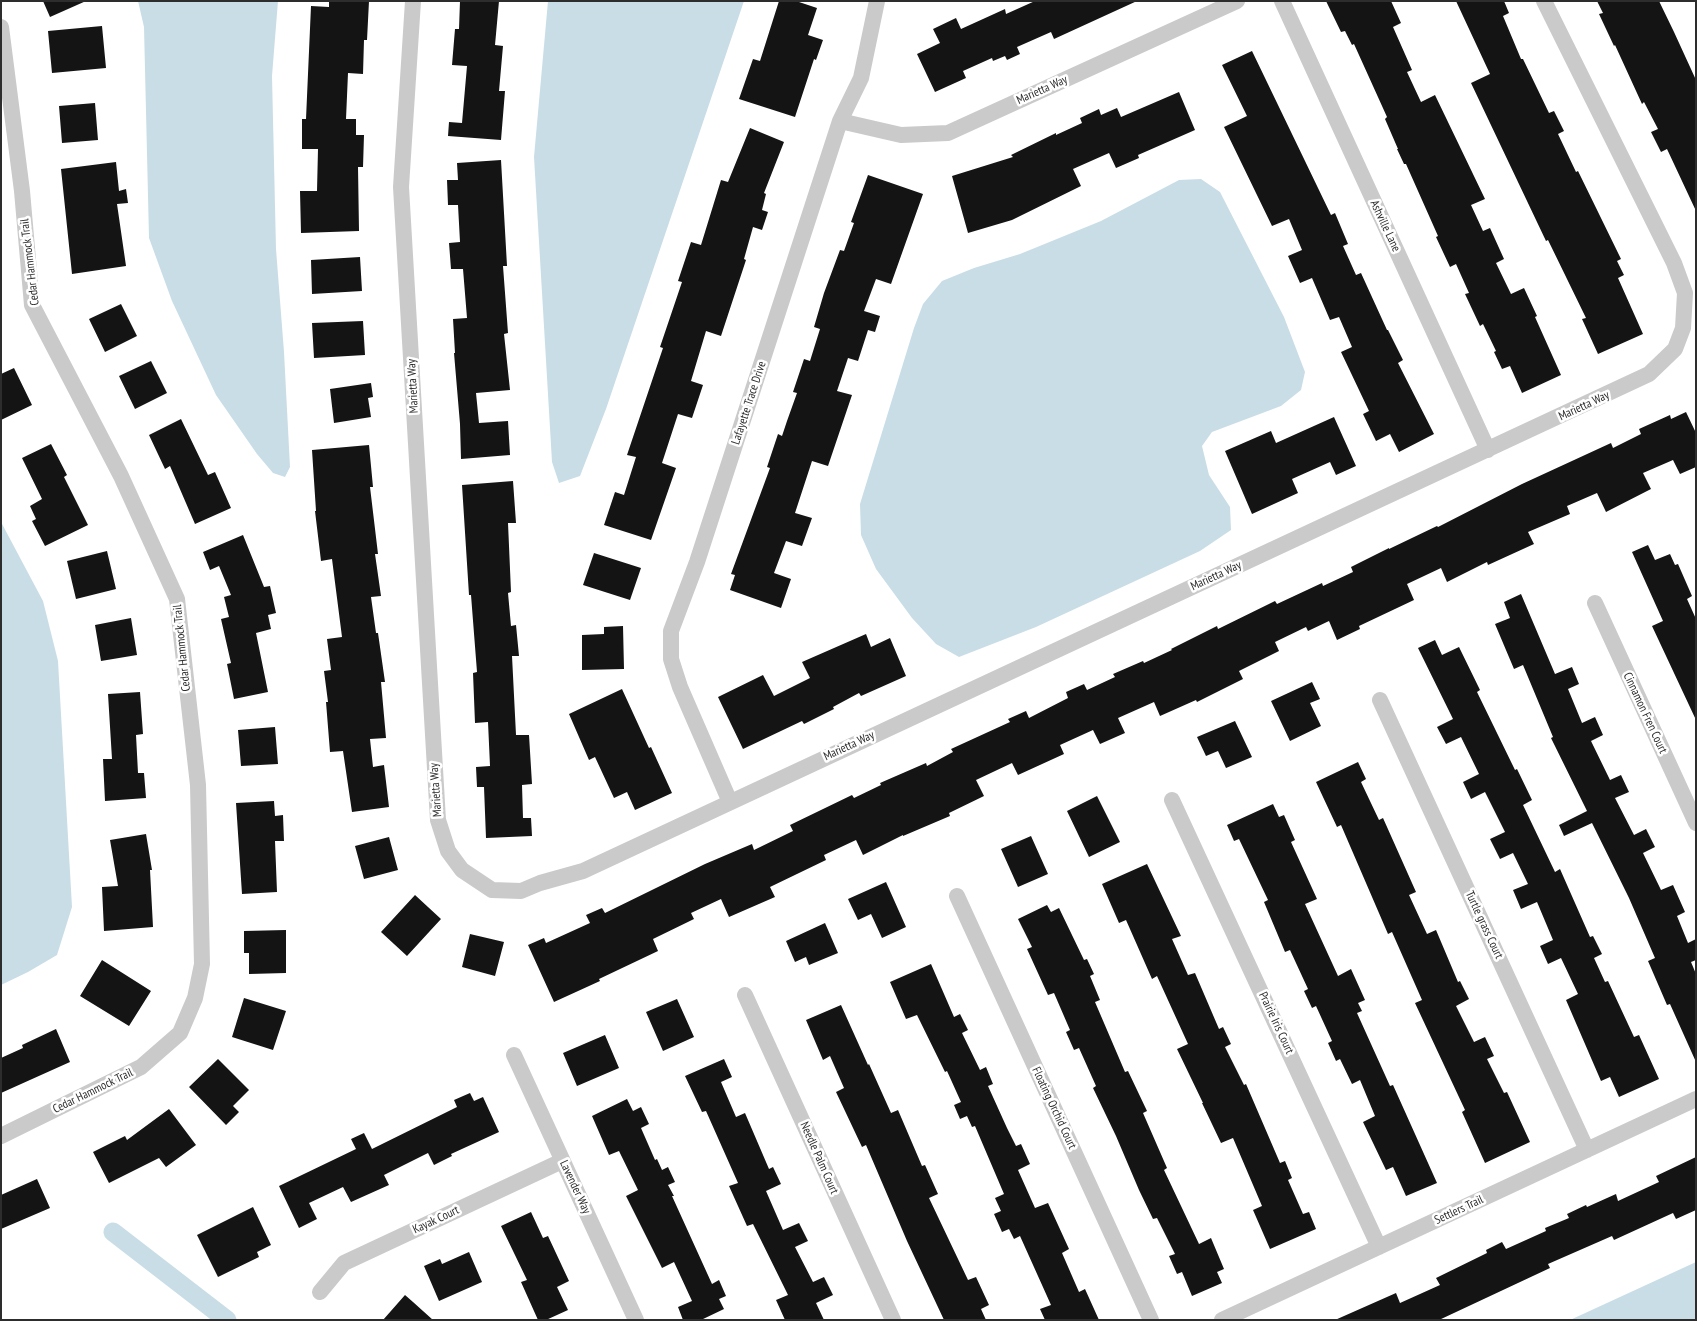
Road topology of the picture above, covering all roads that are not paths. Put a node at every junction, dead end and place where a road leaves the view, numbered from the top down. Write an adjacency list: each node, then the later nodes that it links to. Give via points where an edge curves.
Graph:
1 (413, 1): 12 (street, Marietta Way, via 401,187 438,820 448,850 462,870 492,890 521,891 583,871)
2 (877, 1): 7 (street, Lafayette Trace Drive, via 861,78)
3 (1237, 1): 7 (street, Marietta Way, via 948,133 902,135)
4 (1282, 1): 8 (street, Ashville Lane)
5 (1544, 1): 8 (street, Marietta Way, via 1674,263 1685,293 1683,328 1675,349 1649,374)
6 (1, 27): 18 (street, Cedar Hammock Trail, via 22,191 32,305 121,476 177,599 198,785 202,964 195,998 180,1032 141,1067)
7 (840, 121): 12 (street, Lafayette Trace Drive, via 697,562 671,631 671,659 680,687)
8 (1488, 450): 12 (street, Marietta Way)
9 (1595, 603): 13 (street, Cinnamon Fren Court)
10 (1380, 700): 19 (street, Turtle grass Court)
11 (1172, 800): 21 (street, Prairie Iris Court)
12 (730, 802)
13 (1696, 823)
14 (957, 896): 25 (street, Floating Orchid Court)
15 (746, 996): 24 (street, Needle Palm Court)
16 (514, 1055): 20 (street, Lavender Way)
17 (1696, 1099): 19 (street, Settlers Trail)
18 (1, 1136)
19 (1587, 1150): 21 (street, Settlers Trail)
20 (562, 1161): 22 (street, Kayak Court, via 344,1263); 23 (street, Lavender Way)
21 (1379, 1247): 26 (street, Settlers Trail)
22 (320, 1292)
23 (636, 1320)
24 (893, 1320)
25 (1151, 1320)
26 (1222, 1320)

